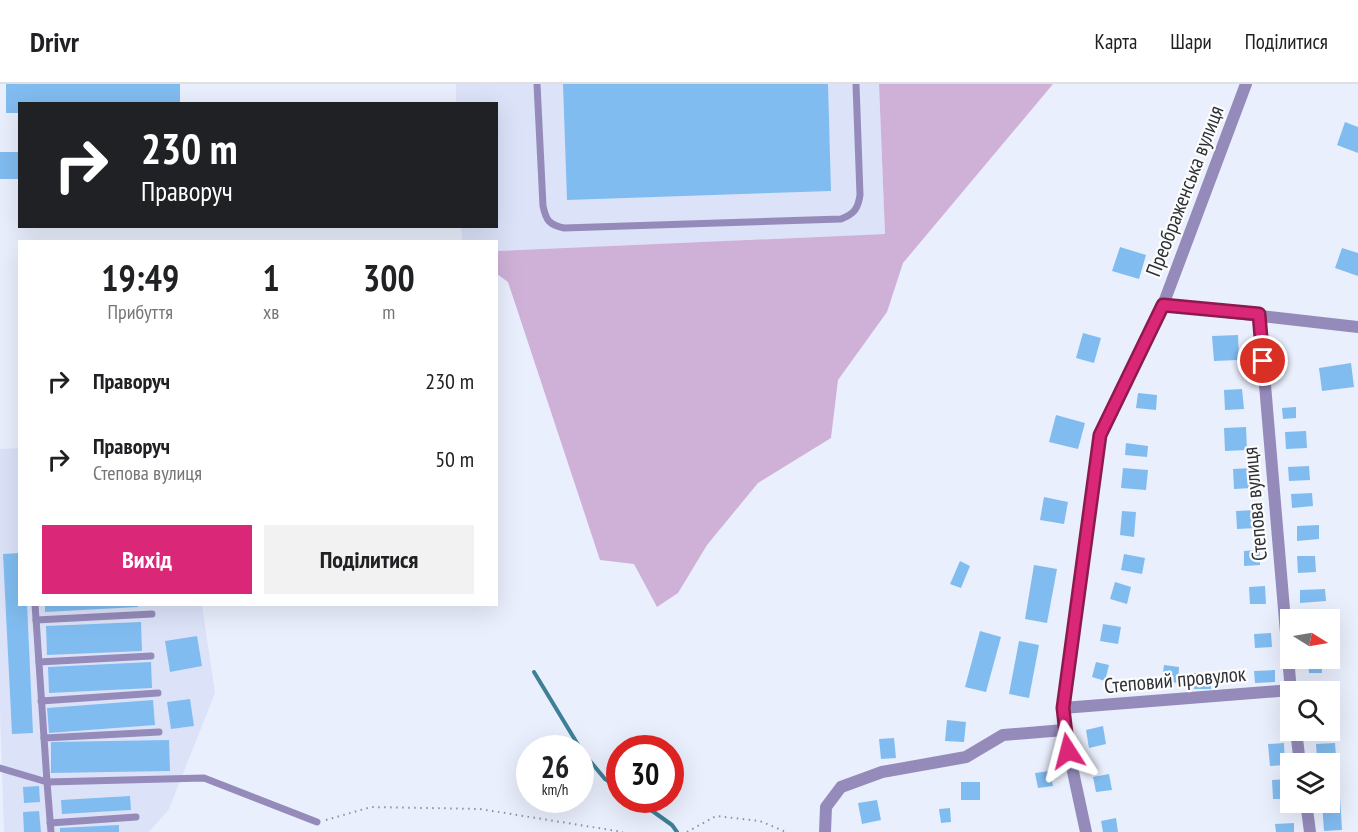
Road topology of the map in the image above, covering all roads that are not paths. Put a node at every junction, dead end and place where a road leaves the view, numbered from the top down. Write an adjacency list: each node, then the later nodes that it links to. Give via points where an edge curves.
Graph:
1 (537, 84): 2 (lane, via 543,206 546,219 564,228 841,219 851,215 858,207 860,195)
2 (856, 84)
3 (1246, 84): 4 (street, Преображенська вулиця)
4 (1163, 305): 5 (street); 16 (street, Преображенська вулиця, via 1100,435)
5 (1259, 314): 6 (street); 12 (street, Степова вулиця)
6 (1358, 327)
7 (35, 606): 9 (lane)
8 (152, 614): 9 (lane)
9 (36, 620): 11 (lane)
10 (151, 656): 11 (lane)
11 (39, 662): 15 (lane)
12 (1290, 681)
13 (1280, 692): 16 (street, Степовий провулок)
14 (158, 693): 15 (lane)
15 (41, 701): 19 (lane)
16 (1063, 708): 17 (street, Преображенська вулиця)
17 (1064, 730): 27 (street, via 1003,735 966,758 882,772 841,787 826,807); 28 (street, Преображенська вулиця)
18 (159, 732): 19 (lane)
19 (44, 738): 21 (lane)
20 (0, 768): 21 (lane)
21 (47, 782): 24 (lane, via 204,778); 25 (lane)
22 (1307, 813): 29 (street)
23 (136, 817): 25 (lane)
24 (317, 822)
25 (50, 823): 26 (lane)
26 (51, 832)
27 (825, 832)
28 (1086, 832)
29 (1310, 832)

